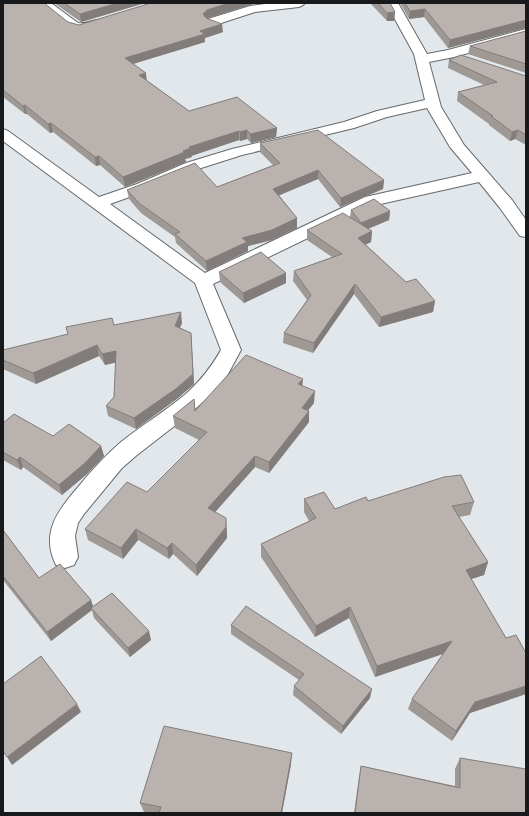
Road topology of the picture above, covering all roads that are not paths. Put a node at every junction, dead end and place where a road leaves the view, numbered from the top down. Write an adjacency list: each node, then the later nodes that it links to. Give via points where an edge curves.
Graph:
1 (44, 3): 4 (street, via 79,28)
2 (299, 3): 5 (street, via 254,9)
3 (392, 3): 8 (street)
4 (108, 20)
5 (212, 22)
6 (526, 33): 7 (street)
7 (449, 54): 8 (street); 9 (street)
8 (421, 59): 10 (street)
9 (469, 61)
10 (433, 102): 12 (street, via 458,147); 13 (street, via 237,152 192,166 143,188)
11 (3, 134): 13 (street)
12 (482, 176): 14 (street); 15 (street, via 371,201)
13 (97, 203): 15 (street)
14 (526, 232)
15 (204, 281): 16 (street, via 231,350 227,359 208,386 114,462 67,517 61,538)
16 (65, 557)

